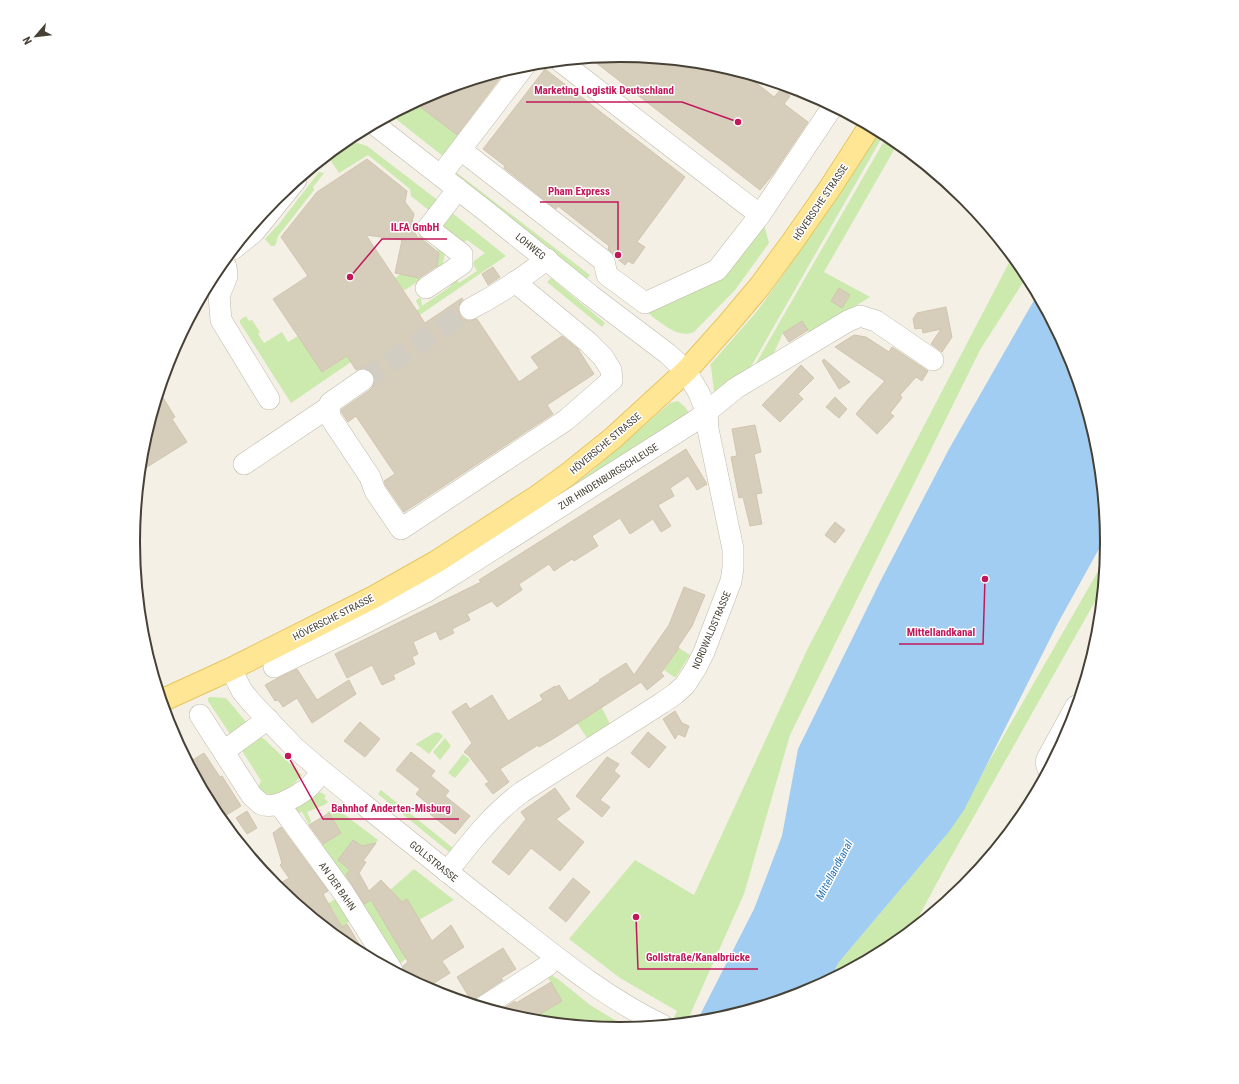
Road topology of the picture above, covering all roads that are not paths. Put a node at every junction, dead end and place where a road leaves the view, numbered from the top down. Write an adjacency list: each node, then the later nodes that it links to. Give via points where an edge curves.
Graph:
1 (565, 65): 9 (street)
2 (520, 72): 6 (street)
3 (830, 111): 9 (street)
4 (378, 127): 7 (street, LOHWEG)
5 (867, 131): 18 (main road, HÖVERSCHE STRASSE, via 788,248 733,319)
6 (461, 150): 7 (street); 12 (street, via 604,261)
7 (441, 175): 8 (street, LOHWEG)
8 (458, 189): 10 (street, LOHWEG); 14 (street, via 428,228 462,254 462,264)
9 (760, 214): 12 (street, via 717,270 645,303)
10 (547, 259): 13 (street); 15 (street, LOHWEG)
11 (226, 267): 20 (street, via 227,276 219,296 221,320)
12 (607, 275): 15 (street)
13 (515, 282): 16 (street); 21 (street, via 588,342 603,356 611,370 612,380 566,420 401,529 330,417)
14 (426, 288)
15 (590, 296): 18 (street, LOHWEG, via 668,354)
16 (470, 309)
17 (933, 360): 22 (street, ZUR HINDENBURGSCHLEUSE, via 876,321 860,316 736,388)
18 (686, 371): 22 (street, NORDWALDSTRASSE); 25 (main road, HÖVERSCHE STRASSE, via 614,438 567,475 500,521 436,562 374,597)
19 (363, 380): 21 (street, via 330,402)
20 (269, 399)
21 (328, 407): 23 (street)
22 (707, 413): 24 (street, ZUR HINDENBURGSCHLEUSE, via 426,592); 34 (street, NORDWALDSTRASSE, via 708,429 733,549 733,568 726,595 696,668 675,694 593,751 507,803)
23 (244, 464)
24 (274, 667)
25 (231, 669): 26 (main road, HÖVERSCHE STRASSE); 28 (street, GOLLSTRASSE, via 242,691)
26 (166, 699)
27 (200, 714): 30 (street)
28 (268, 720): 30 (street); 32 (street, GOLLSTRASSE)
29 (1052, 750): 31 (street)
30 (224, 751): 33 (street, via 252,796 262,805)
31 (1047, 760)
32 (322, 771): 33 (street, via 306,790); 34 (street, GOLLSTRASSE)
33 (278, 804): 36 (street, AN DER BAHN, via 343,892)
34 (447, 872): 35 (street, GOLLSTRASSE)
35 (555, 956): 37 (street, via 547,966); 38 (street, GOLLSTRASSE, via 604,993)
36 (387, 962)
37 (488, 1004)
38 (653, 1021)

